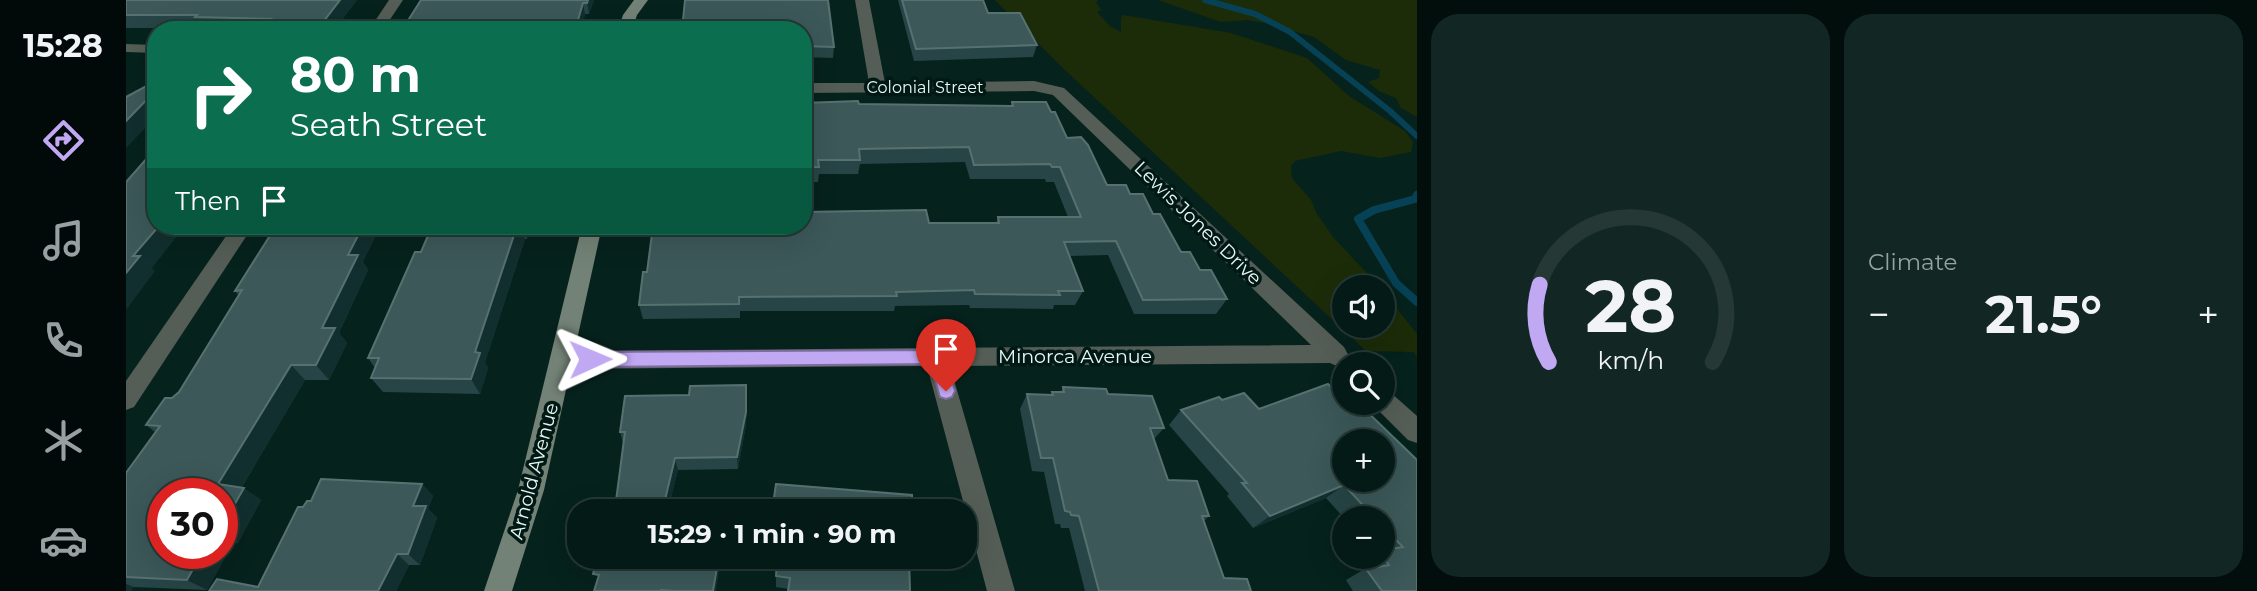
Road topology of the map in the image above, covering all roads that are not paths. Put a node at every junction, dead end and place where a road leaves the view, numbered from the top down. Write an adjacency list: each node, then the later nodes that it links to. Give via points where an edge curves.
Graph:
1 (396, 0): 4 (street)
2 (862, 0): 9 (street)
3 (641, 2): 5 (street); 6 (street)
4 (382, 21)
5 (628, 21)
6 (643, 21)
7 (126, 48): 8 (street)
8 (147, 49)
9 (878, 87): 10 (street, Colonial Street); 11 (street, Colonial Street)
10 (812, 88)
11 (1047, 88): 14 (street, Lewis Jones Drive, via 1065,95)
12 (237, 235): 18 (street)
13 (590, 235): 17 (street, Arnold Avenue)
14 (1334, 352)
15 (936, 357): 16 (street, Minorca Avenue); 17 (street, Minorca Avenue); 22 (street)
16 (1332, 359)
17 (562, 360): 21 (street, Arnold Avenue, via 531,490)
18 (126, 400)
19 (1395, 411): 20 (street)
20 (1417, 432)
21 (498, 591)
22 (1001, 591)

